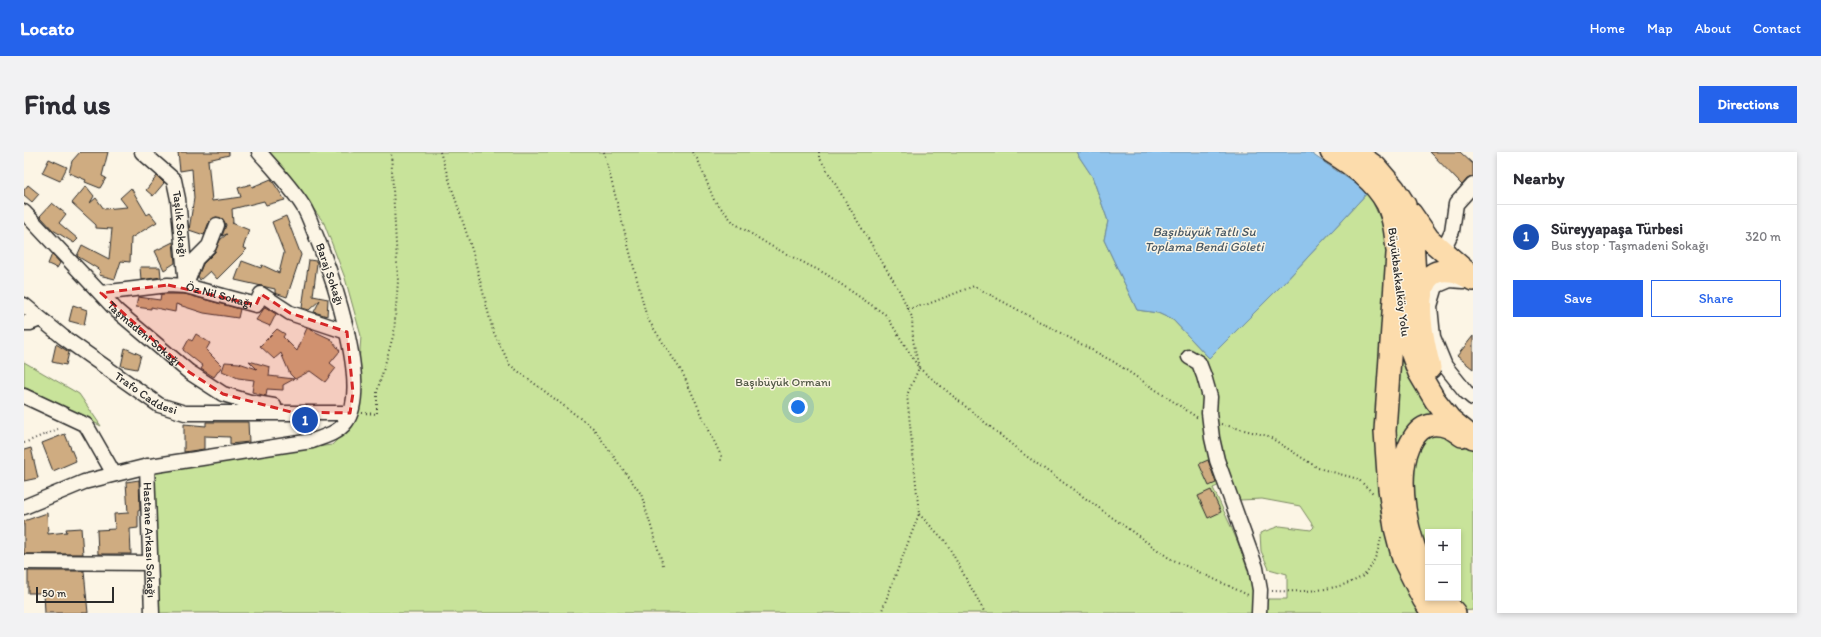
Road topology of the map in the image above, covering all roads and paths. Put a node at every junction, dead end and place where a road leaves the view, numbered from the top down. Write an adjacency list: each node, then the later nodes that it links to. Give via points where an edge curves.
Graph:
1 (142, 152): 18 (street, Taşlık Sokağı, via 174,180)
2 (259, 152): 24 (street, Baraj Sokağı, via 304,207 337,292)
3 (391, 152): 31 (path, via 398,281 394,333 377,392 376,414)
4 (440, 152): 47 (path, via 473,253 493,331 510,365 593,428 641,494)
5 (604, 152): 38 (path, via 647,318 682,372 721,456)
6 (692, 152): 26 (path, via 698,160 714,200 734,223 771,246 826,274 886,315)
7 (820, 152): 21 (path, via 819,156)
8 (1331, 152): 15 (highway, Büyükbakkalköy Yolu, via 1348,162 1365,177 1387,204)
9 (1355, 152): 11 (highway, Büyükbakkalköy Yolu, via 1376,167)
10 (1473, 185): 14 (street, via 1456,204 1452,231)
11 (1405, 205): 14 (highway, via 1429,239); 27 (highway, Büyükbakkalköy Yolu, via 1413,239 1419,340)
12 (24, 212): 19 (street, Taşmadeni Sokağı)
13 (217, 225): 18 (street, via 209,246 196,259)
14 (1442, 252): 16 (highway)
15 (1397, 254): 35 (highway, Büyükbakkalköy Yolu, via 1405,336 1419,373 1450,419); 56 (highway, via 1385,431 1389,489 1403,559)
16 (1473, 277)
17 (1473, 281): 27 (highway, via 1451,270 1438,271 1425,281 1421,296 1422,334); 29 (street, via 1450,280 1436,286 1430,306 1433,337 1445,366)
18 (186, 286): 19 (street, Öz Nil Sokağı, via 168,285); 24 (street, Öz Nil Sokağı, via 256,305 261,294 290,313)
19 (101, 293): 30 (street, Taşmadeni Sokağı, via 189,372 223,394)
20 (24, 305): 22 (street, Trafo Caddesi)
21 (908, 309): 26 (path, via 912,317 913,340); 32 (path, via 974,286 1114,362 1199,418)
22 (40, 319): 23 (street, via 30,324); 30 (street, Trafo Caddesi, via 158,405 185,413)
23 (24, 323)
24 (347, 332): 31 (street, Baraj Sokağı, via 353,393)
25 (1189, 357): 32 (street, via 1199,362 1204,376 1210,397)
26 (919, 368): 43 (path, via 907,395); 50 (path, via 1022,453 1169,558 1248,594)
27 (1430, 368): 33 (highway, via 1444,391)
28 (24, 396): 40 (street, via 86,425)
29 (1473, 398)
30 (291, 412): 31 (street, Trafo Caddesi)
31 (350, 413): 39 (street, via 346,422 331,434 312,441)
32 (1210, 421): 41 (path, via 1268,436 1318,468 1358,479); 49 (street, via 1217,460 1256,568)
33 (1473, 422)
34 (58, 429): 36 (path)
35 (1473, 438)
36 (24, 443)
37 (1473, 443): 48 (highway, via 1442,424 1427,426 1417,432 1410,443 1405,459 1403,481 1406,509 1413,542)
38 (721, 464)
39 (147, 466): 40 (street); 46 (street, Hastane Arkası Sokağı)
40 (114, 474): 42 (street, via 84,482)
41 (1374, 495)
42 (24, 507)
43 (919, 514): 53 (path); 54 (path, via 946,542)
44 (1381, 535): 49 (path, via 1380,548 1364,575 1345,584 1305,592)
45 (24, 562): 46 (street)
46 (150, 563): 52 (street, Hastane Arkası Sokağı)
47 (663, 565)
48 (1425, 572)
49 (1260, 590): 55 (street)
50 (1250, 600)
51 (1445, 601): 57 (highway)
52 (152, 613)
53 (881, 613)
54 (985, 613)
55 (1259, 613)
56 (1432, 613)
57 (1455, 613)

